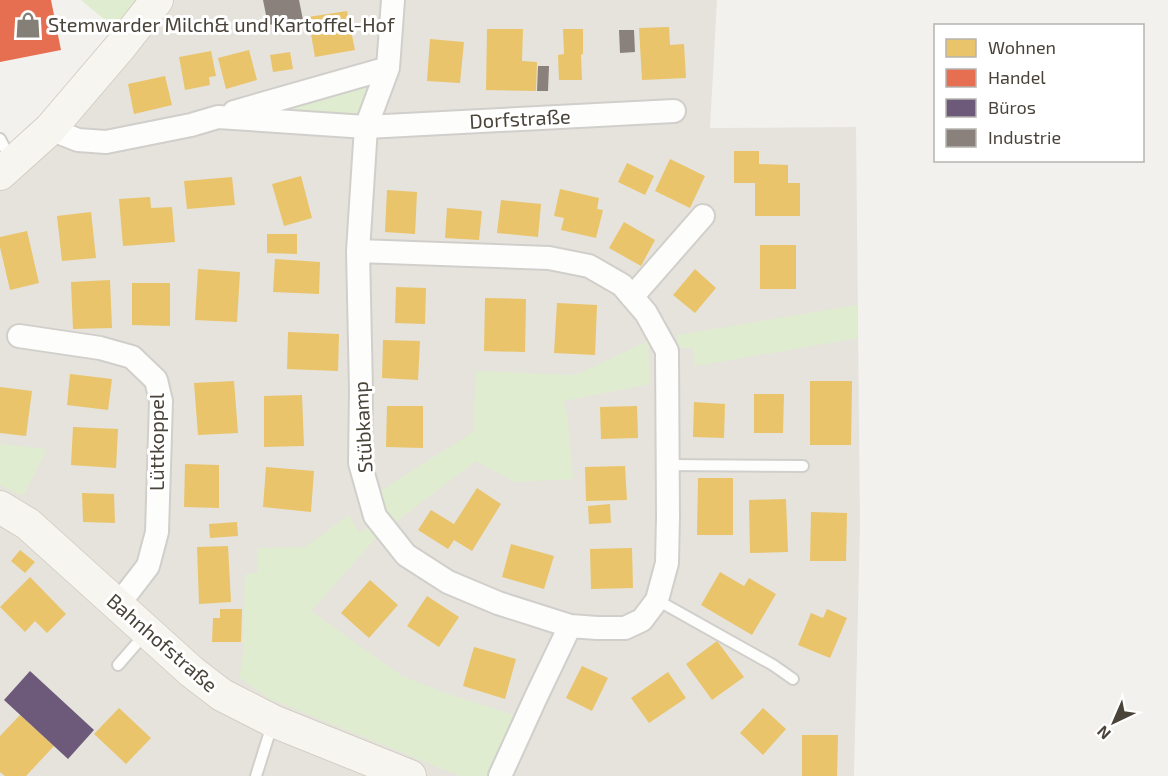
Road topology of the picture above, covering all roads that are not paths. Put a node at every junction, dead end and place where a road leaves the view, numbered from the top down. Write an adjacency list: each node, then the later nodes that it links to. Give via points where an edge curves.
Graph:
1 (157, 0): 7 (main road)
2 (393, 0): 3 (street)
3 (388, 68): 5 (street, Dorfstraße); 6 (street)
4 (674, 111): 6 (street, Dorfstraße)
5 (218, 117): 6 (street, Dorfstraße); 7 (street, Dorfstraße, via 106,142 78,140)
6 (366, 127): 10 (street, Stübkamp)
7 (50, 129): 8 (main road)
8 (4, 158)
9 (703, 216): 11 (street)
10 (358, 251): 11 (street, Stübkamp, via 549,258 589,266 622,285); 18 (street, Stübkamp, via 360,463 375,516 406,555 448,582)
11 (633, 297): 13 (street, Stübkamp, via 667,351)
12 (19, 336): 17 (street, Lüttkoppel, via 100,348 132,357 156,380 161,401 157,532 148,566)
13 (667, 465): 14 (lane); 16 (street, Stübkamp, via 667,563)
14 (803, 466)
15 (0, 507): 17 (main road, Bahnhofstraße, via 28,524)
16 (657, 600): 18 (street, Stübkamp, via 642,621 625,628); 21 (lane)
17 (118, 605): 19 (main road, Bahnhofstraße)
18 (570, 626): 25 (street)
19 (147, 631): 20 (lane); 22 (main road, Bahnhofstraße, via 222,695)
20 (118, 665)
21 (793, 679)
22 (273, 722): 23 (lane); 24 (main road, Bahnhofstraße)
23 (256, 776)
24 (410, 776)
25 (500, 776)

